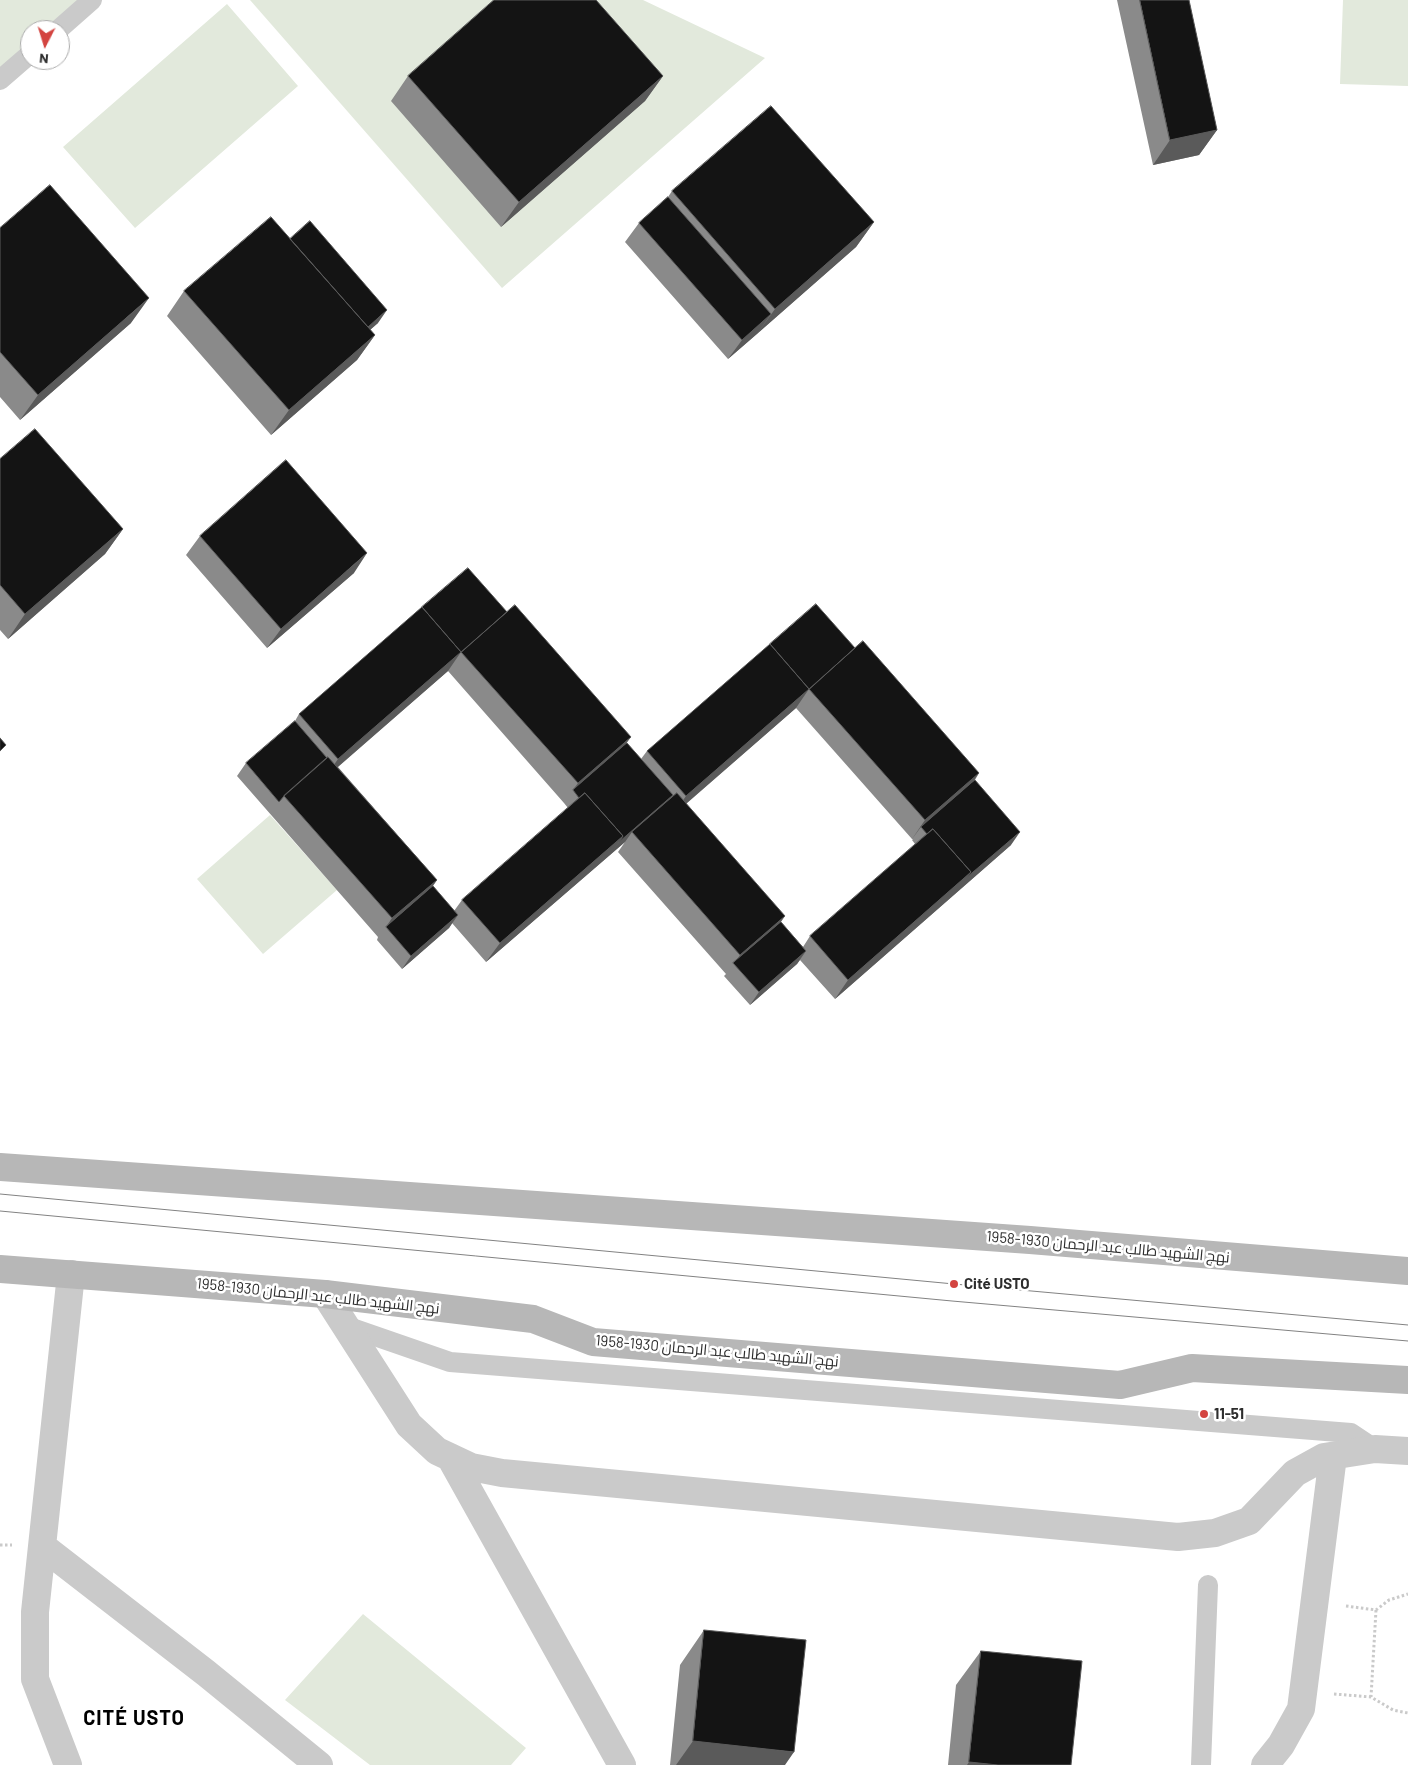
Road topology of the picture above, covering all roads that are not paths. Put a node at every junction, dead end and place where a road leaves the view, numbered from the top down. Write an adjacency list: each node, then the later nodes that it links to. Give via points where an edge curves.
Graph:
1 (92, 0): 2 (lane)
2 (69, 20)
3 (20, 63): 4 (lane)
4 (0, 80)
5 (0, 1168): 7 (main road, نهج الشهيد طالب عبد الرحمان 1930-1958, via 1030,1240)
6 (0, 1269): 8 (main road, نهج الشهيد طالب عبد الرحمان 1930-1958)
7 (1408, 1271)
8 (71, 1274): 9 (main road, نهج الشهيد طالب عبد الرحمان 1930-1958); 16 (street)
9 (325, 1294): 10 (street); 11 (main road, نهج الشهيد طالب عبد الرحمان 1930-1958, via 533,1319 593,1342 1120,1385 1192,1368)
10 (346, 1326): 12 (lane, via 450,1362 1350,1433); 15 (street, via 409,1425 437,1451)
11 (1408, 1380)
12 (1375, 1449): 13 (street); 14 (street)
13 (1408, 1451)
14 (1333, 1456): 15 (street, via 1324,1457 1296,1473 1249,1521 1215,1532 1178,1537 502,1474 471,1468); 18 (street, via 1301,1709)
15 (450, 1457): 21 (street)
16 (42, 1546): 19 (street, via 35,1612 35,1679); 20 (street)
17 (1208, 1585): 22 (lane)
18 (1280, 1758)
19 (68, 1765)
20 (319, 1765)
21 (622, 1765)
22 (1201, 1765)

